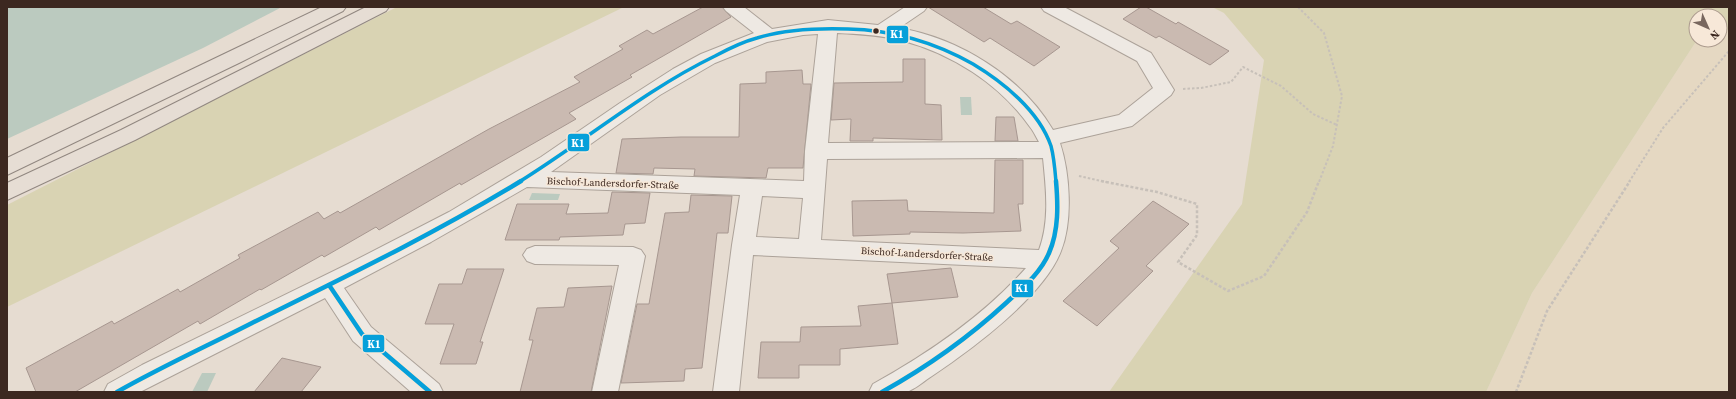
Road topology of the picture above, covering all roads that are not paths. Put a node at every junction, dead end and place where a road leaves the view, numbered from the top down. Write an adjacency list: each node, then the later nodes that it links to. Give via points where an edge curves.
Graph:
1 (337, 7): 11 (main road)
2 (380, 7): 15 (main road)
3 (732, 7): 8 (street)
4 (918, 7): 7 (street)
5 (1050, 7): 9 (street, via 1144,57 1164,90 1124,121)
6 (828, 26): 7 (street, Bischof-Landersdorfer-Straße); 8 (street, Bischof-Landersdorfer-Straße); 10 (street)
7 (883, 30): 9 (street, Bischof-Landersdorfer-Straße, via 921,40 972,62 996,78 1030,112)
8 (768, 35): 12 (street, Bischof-Landersdorfer-Straße, via 714,55 688,69)
9 (1050, 145): 10 (street); 19 (street, Bischof-Landersdorfer-Straße, via 1057,187 1056,229)
10 (816, 151): 14 (street)
11 (7, 167)
12 (522, 179): 13 (street, Bischof-Landersdorfer-Straße); 20 (street, Bischof-Landersdorfer-Straße, via 430,232)
13 (752, 188): 14 (street, Bischof-Landersdorfer-Straße); 16 (street)
14 (815, 190): 17 (street)
15 (7, 192)
16 (743, 245): 17 (street, Bischof-Landersdorfer-Straße); 24 (street)
17 (809, 248): 19 (street, Bischof-Landersdorfer-Straße)
18 (535, 255): 23 (street, via 633,256)
19 (1046, 260): 25 (street, Bischof-Landersdorfer-Straße, via 1032,278 967,339 928,366)
20 (329, 285): 21 (street, Bischof-Landersdorfer-Straße); 22 (street, via 362,334)
21 (117, 392)
22 (430, 392)
23 (605, 392)
24 (726, 392)
25 (882, 392)

